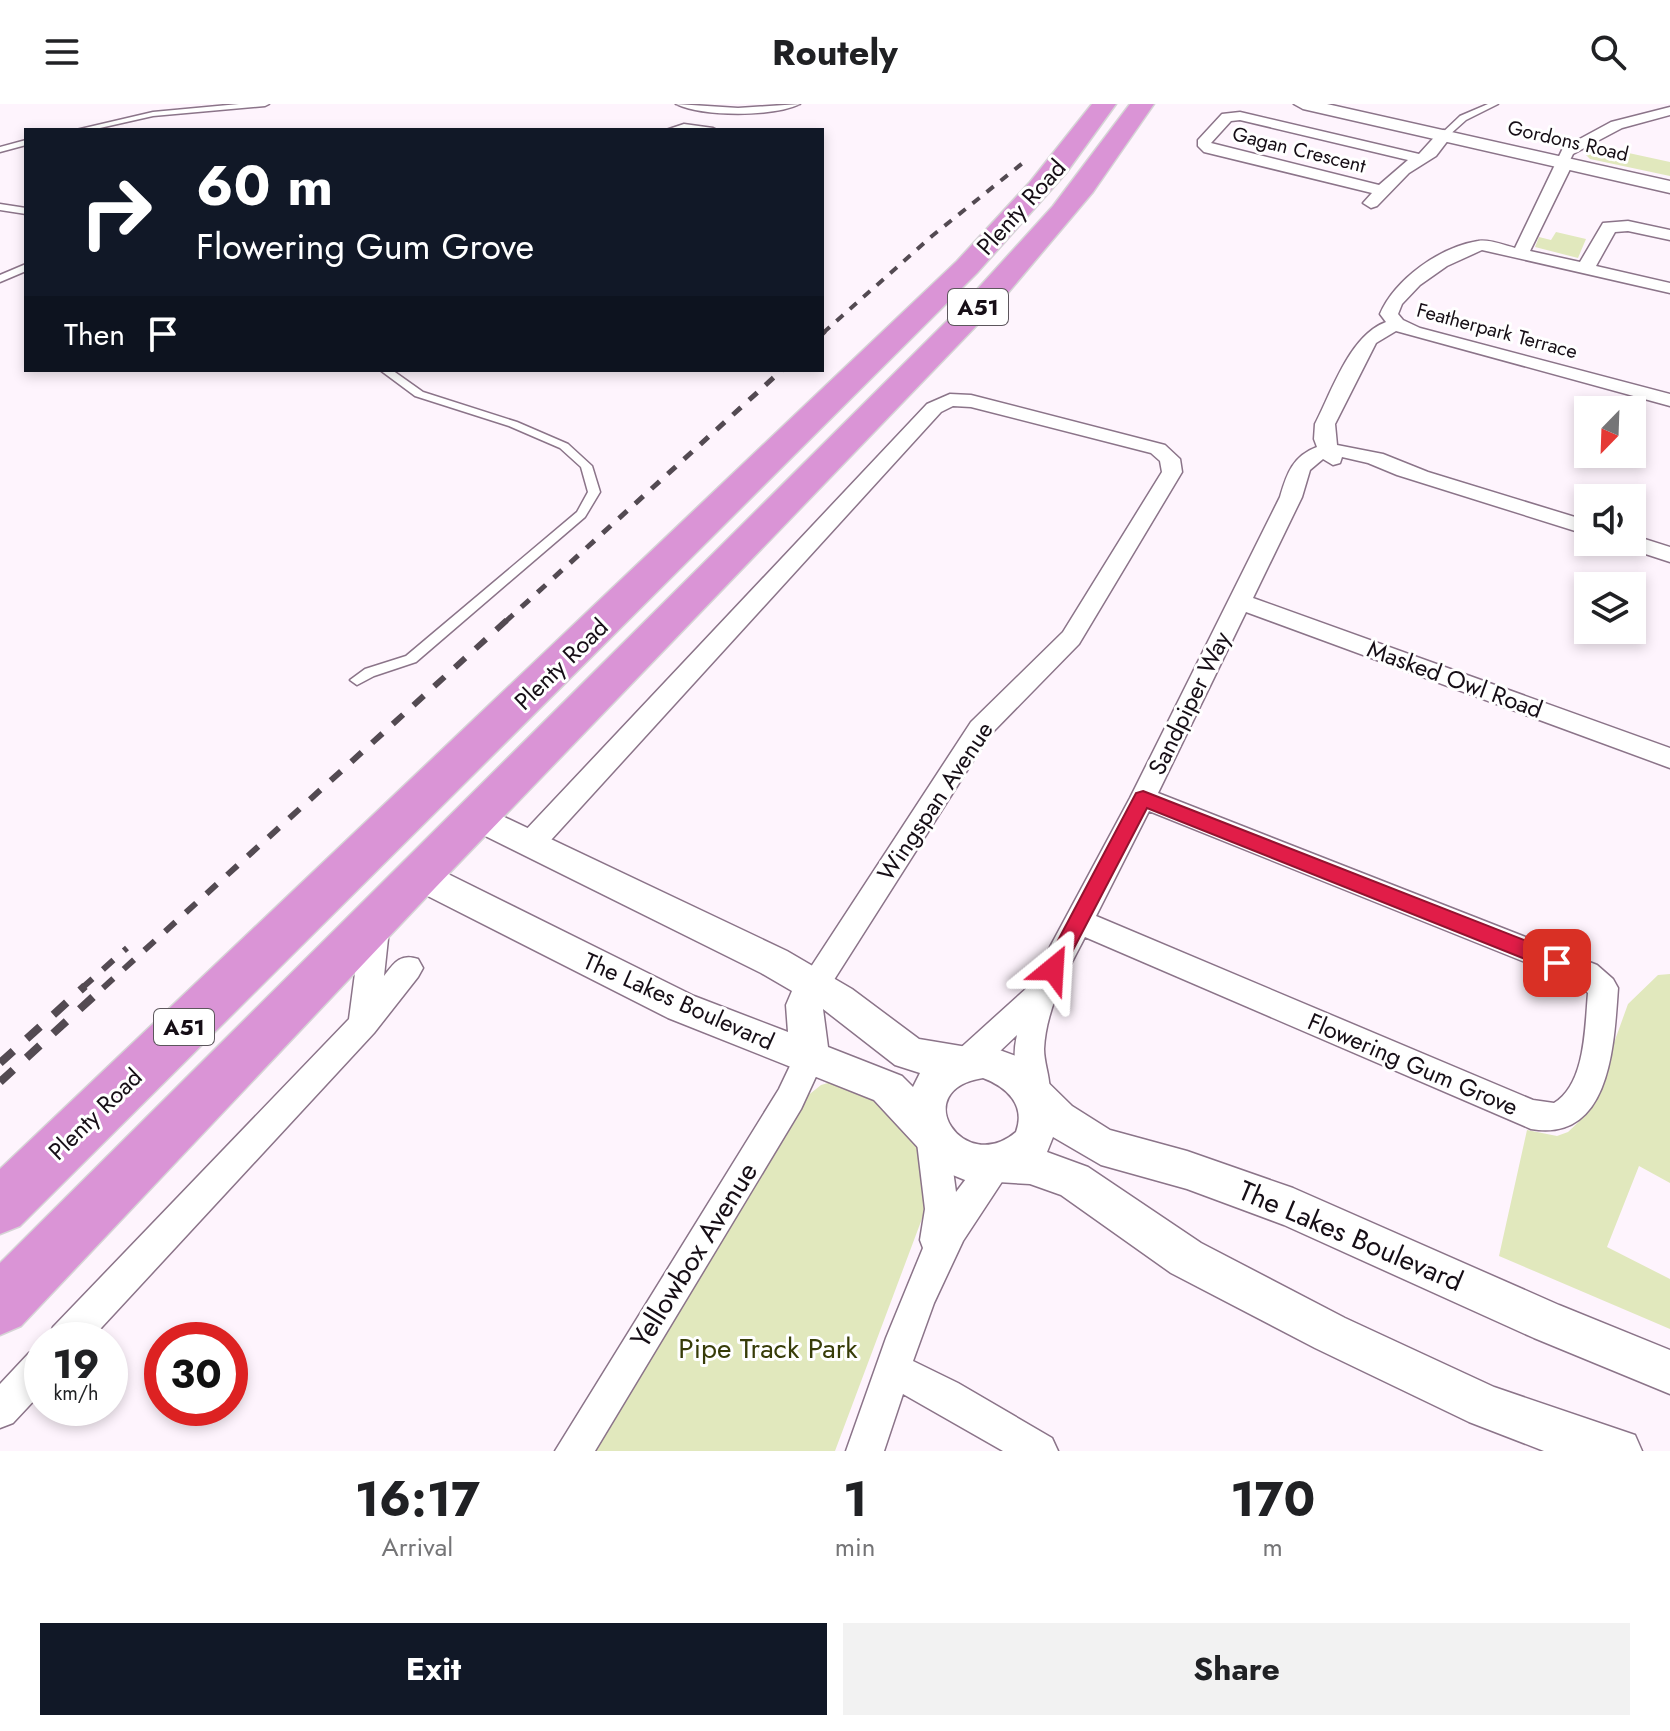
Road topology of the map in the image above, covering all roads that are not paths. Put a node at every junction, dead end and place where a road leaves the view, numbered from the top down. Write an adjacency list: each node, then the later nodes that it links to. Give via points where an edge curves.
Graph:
1 (265, 104): 12 (lane, via 153,114)
2 (680, 104): 11 (lane)
3 (796, 104): 11 (lane)
4 (1104, 104): 41 (highway, Plenty Road / A51, via 1021,211 967,267)
5 (1142, 104): 43 (highway, Plenty Road / A51, via 1103,164 1048,231)
6 (1494, 104): 9 (lane)
7 (1302, 105): 15 (street, Gordons Road)
8 (1465, 105): 9 (lane)
9 (1480, 110): 15 (lane)
10 (1670, 111): 19 (street, via 1624,122 1571,148)
11 (717, 112): 14 (lane)
12 (89, 128)
13 (677, 128): 14 (lane)
14 (708, 128)
15 (1444, 135): 18 (street); 19 (street, Gordons Road)
16 (24, 143): 17 (lane)
17 (0, 150)
18 (1422, 159): 21 (street); 21 (street, Gagan Crescent, via 1240,116 1227,117 1203,143 1209,149)
19 (1563, 163): 20 (street, Gordons Road); 26 (street)
20 (1670, 187)
21 (1383, 191): 22 (street)
22 (1370, 204)
23 (0, 207): 24 (lane)
24 (24, 211)
25 (1670, 235): 28 (street, via 1609,227)
26 (1521, 252): 28 (street, Featherpark Terrace); 31 (street, Featherpark Terrace, via 1481,245 1438,265 1392,304 1389,314)
27 (24, 268): 29 (lane)
28 (1586, 268): 30 (street, Featherpark Terrace)
29 (0, 279)
30 (1670, 288)
31 (1397, 324): 33 (street, Featherpark Terrace); 34 (street, via 1368,340 1325,424)
32 (388, 372): 39 (lane, via 419,394 564,446 586,466 594,492 581,514 411,659)
33 (1670, 400)
34 (1330, 454): 35 (street, via 1420,475); 38 (street, Sandpiper Way, via 1291,497)
35 (1574, 524)
36 (1646, 546): 37 (street)
37 (1670, 553)
38 (1239, 601): 40 (street, Masked Owl Road); 42 (street, Sandpiper Way)
39 (357, 680)
40 (1670, 758)
41 (427, 792): 43 (highway); 45 (highway, Plenty Road / A51)
42 (1143, 798): 48 (street, Sandpiper Way); 48 (street, Flowering Gum Grove, via 1587,974 1603,988 1595,1063 1574,1107 1556,1117 1531,1114)
43 (477, 817): 44 (street); 46 (highway, Plenty Road / A51)
44 (531, 843): 50 (street); 50 (street, Wingspan Avenue, via 934,408 950,400 971,401 1158,449 1170,459 1172,472 1071,638 980,729)
45 (370, 847): 46 (highway); 58 (highway, Plenty Road / A51)
46 (418, 875): 47 (highway, Plenty Road / A51); 53 (street, The Lakes Boulevard, via 667,1001)
47 (376, 920): 52 (street); 60 (highway, Plenty Road / A51)
48 (1078, 921): 51 (street, Sandpiper Way)
49 (408, 968): 52 (street)
50 (815, 985): 53 (street, via 804,1005); 54 (street, via 908,1053)
51 (1041, 993): 54 (street, Sandpiper Way); 55 (street, Sandpiper Way, via 1029,1049)
52 (363, 1024): 61 (street)
53 (810, 1057): 56 (street, The Lakes Boulevard, via 888,1088); 68 (street, Yellowbox Avenue, via 790,1099)
54 (966, 1062): 55 (street, via 999,1064 1026,1081); 56 (street, via 934,1082 926,1116)
55 (1035, 1096): 57 (street, via 1040,1115 1030,1147); 62 (street, The Lakes Boulevard, via 1081,1136 1101,1146 1293,1208)
56 (932, 1134): 57 (street, via 959,1160); 59 (street, via 942,1209)
57 (998, 1165): 59 (street, via 961,1211); 71 (street, via 1030,1165 1074,1181 1186,1258 1304,1321 1485,1406)
58 (0, 1207)
59 (932, 1267): 63 (street)
60 (0, 1305)
61 (83, 1322)
62 (1616, 1351): 64 (street, The Lakes Boulevard); 66 (street, via 1651,1374)
63 (894, 1371): 69 (street); 70 (street)
64 (1670, 1372)
65 (24, 1385): 67 (street)
66 (1670, 1398)
67 (0, 1410)
68 (574, 1451)
69 (865, 1451)
70 (1039, 1451)
71 (1619, 1451)

